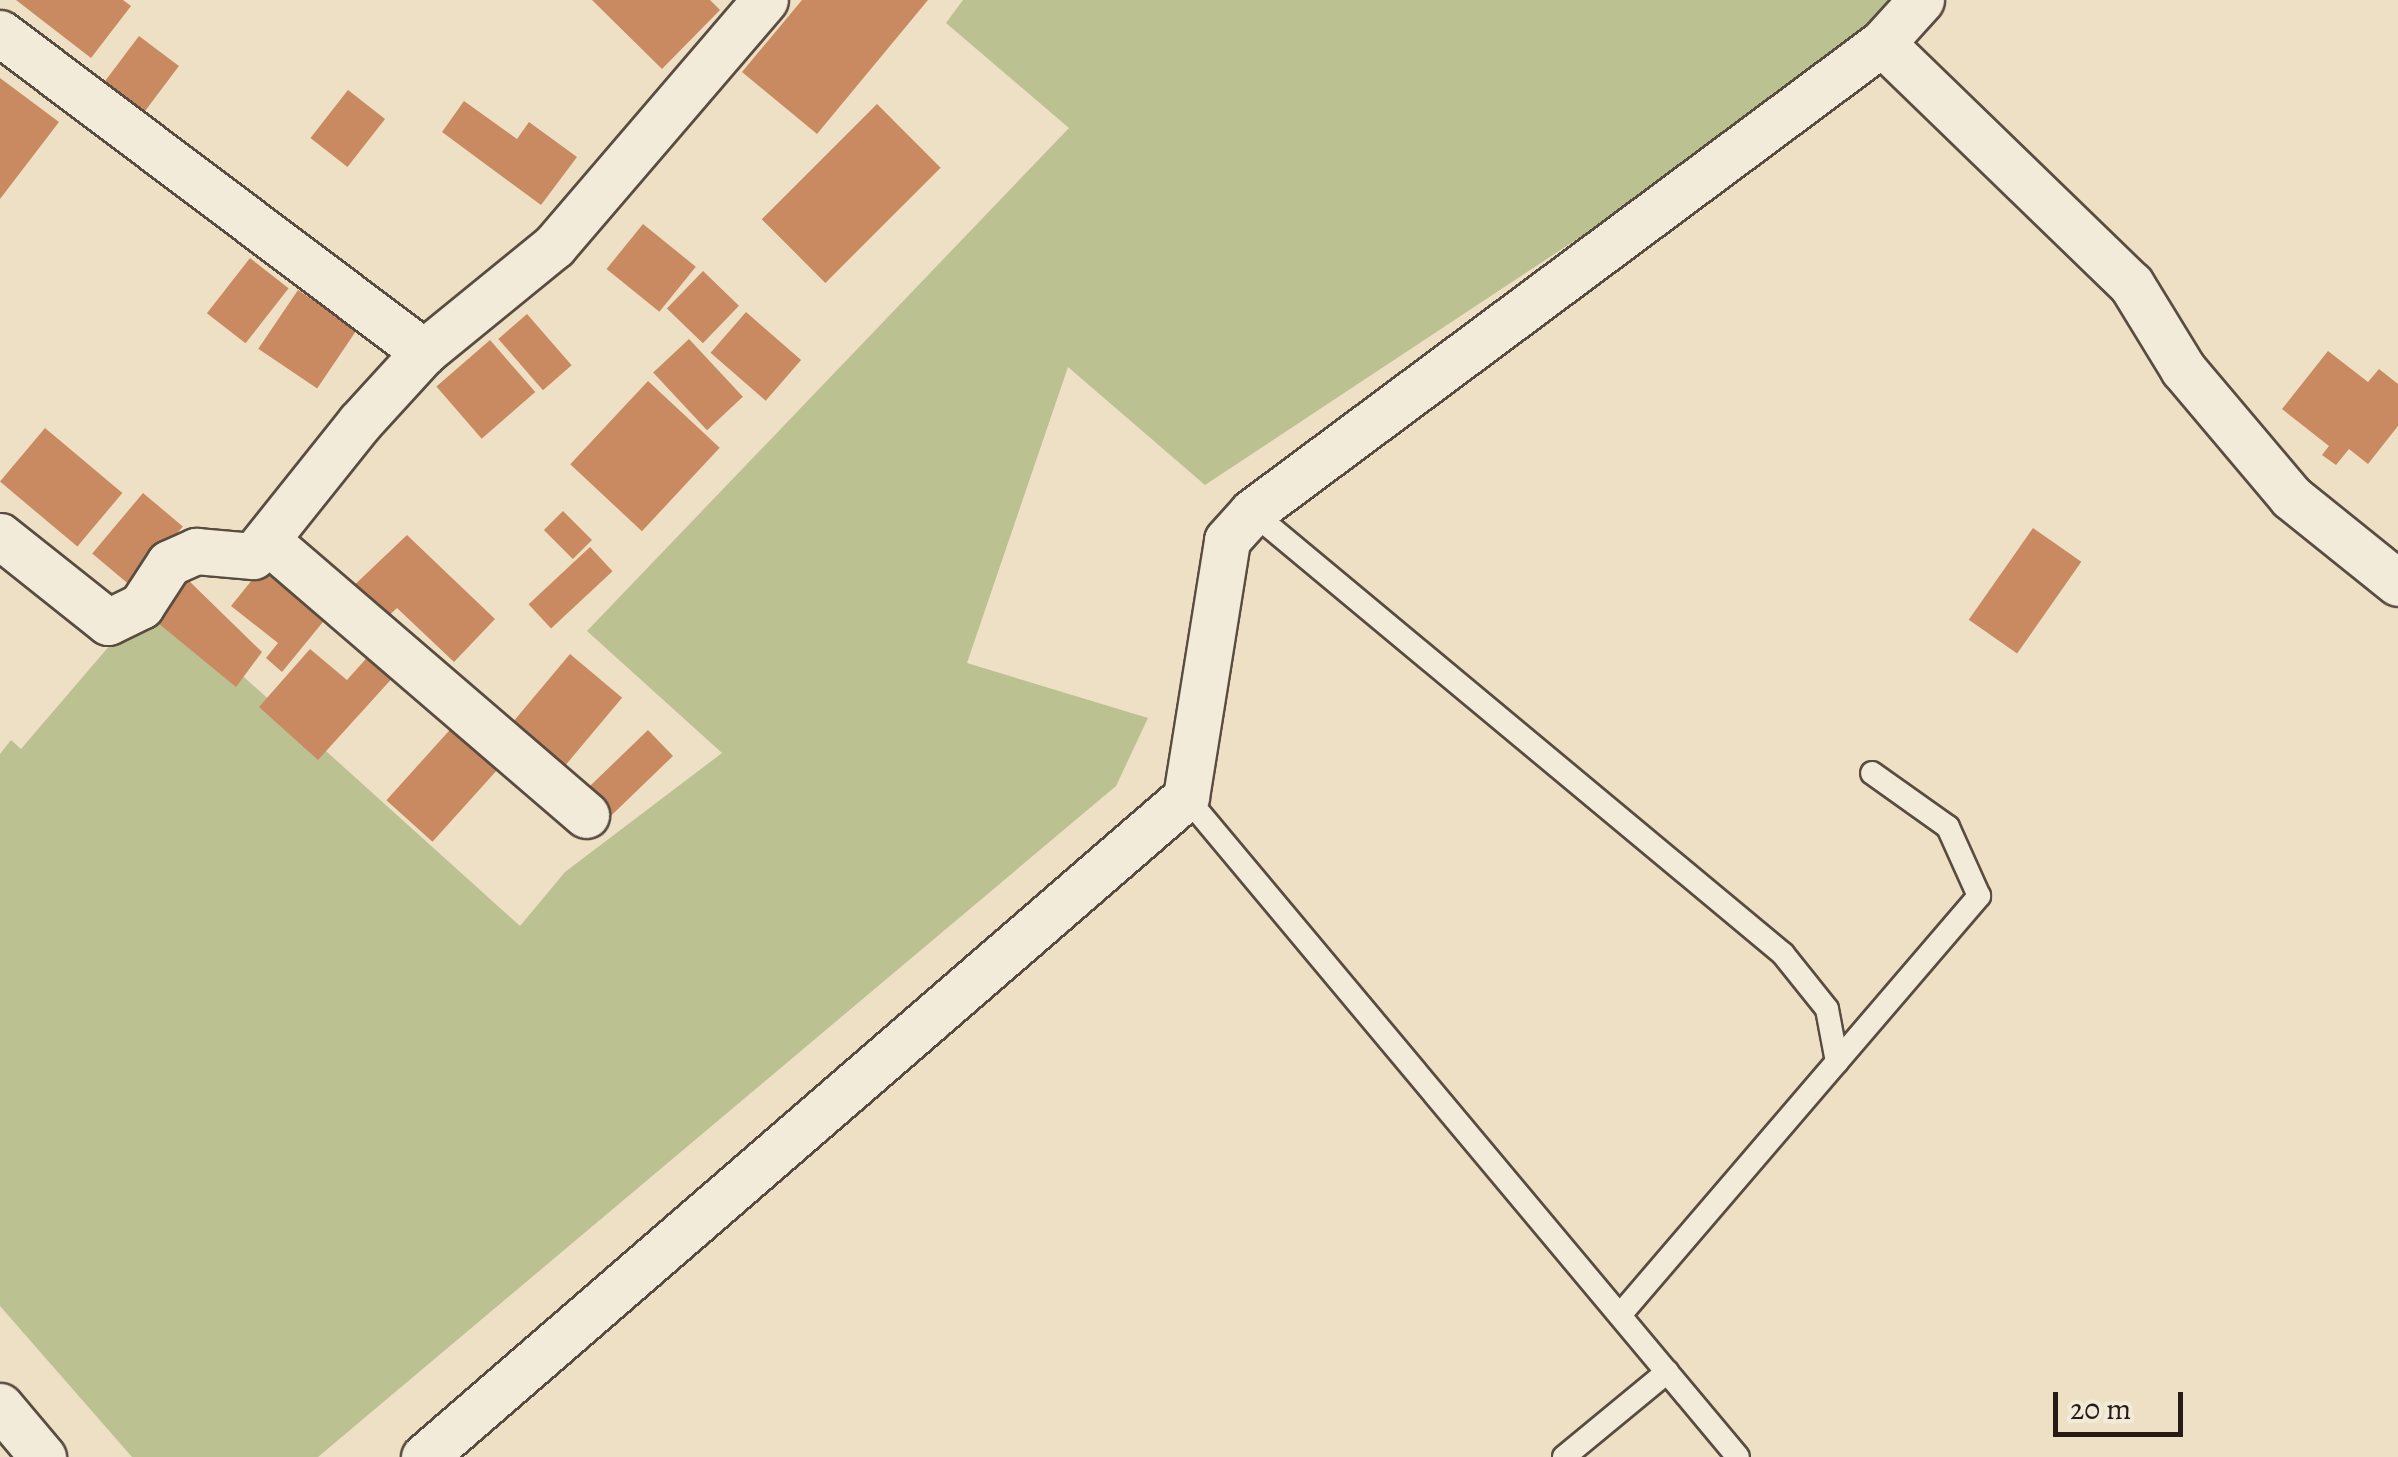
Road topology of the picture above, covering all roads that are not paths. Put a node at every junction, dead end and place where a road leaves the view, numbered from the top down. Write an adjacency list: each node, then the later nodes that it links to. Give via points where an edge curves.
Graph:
1 (765, 0): 5 (street, via 554,246)
2 (1921, 0): 4 (street)
3 (0, 33): 5 (street)
4 (1882, 43): 6 (street); 9 (street, via 2131,284 2183,369 2291,497)
5 (424, 352): 8 (street)
6 (1252, 512): 11 (street, via 1227,540); 13 (lane, via 1783,954 1828,1009)
7 (0, 536): 8 (street, via 108,622 141,606 170,563 196,551 253,556)
8 (270, 543): 12 (street)
9 (2398, 583)
10 (1872, 773): 13 (lane, via 1948,827 1978,896)
11 (1186, 797): 14 (lane); 18 (street)
12 (586, 815)
13 (1837, 1062): 14 (lane)
14 (1620, 1315): 15 (lane)
15 (1667, 1372): 19 (lane); 20 (lane)
16 (0, 1406): 17 (street)
17 (43, 1457)
18 (424, 1457)
19 (1564, 1457)
20 (1738, 1457)

